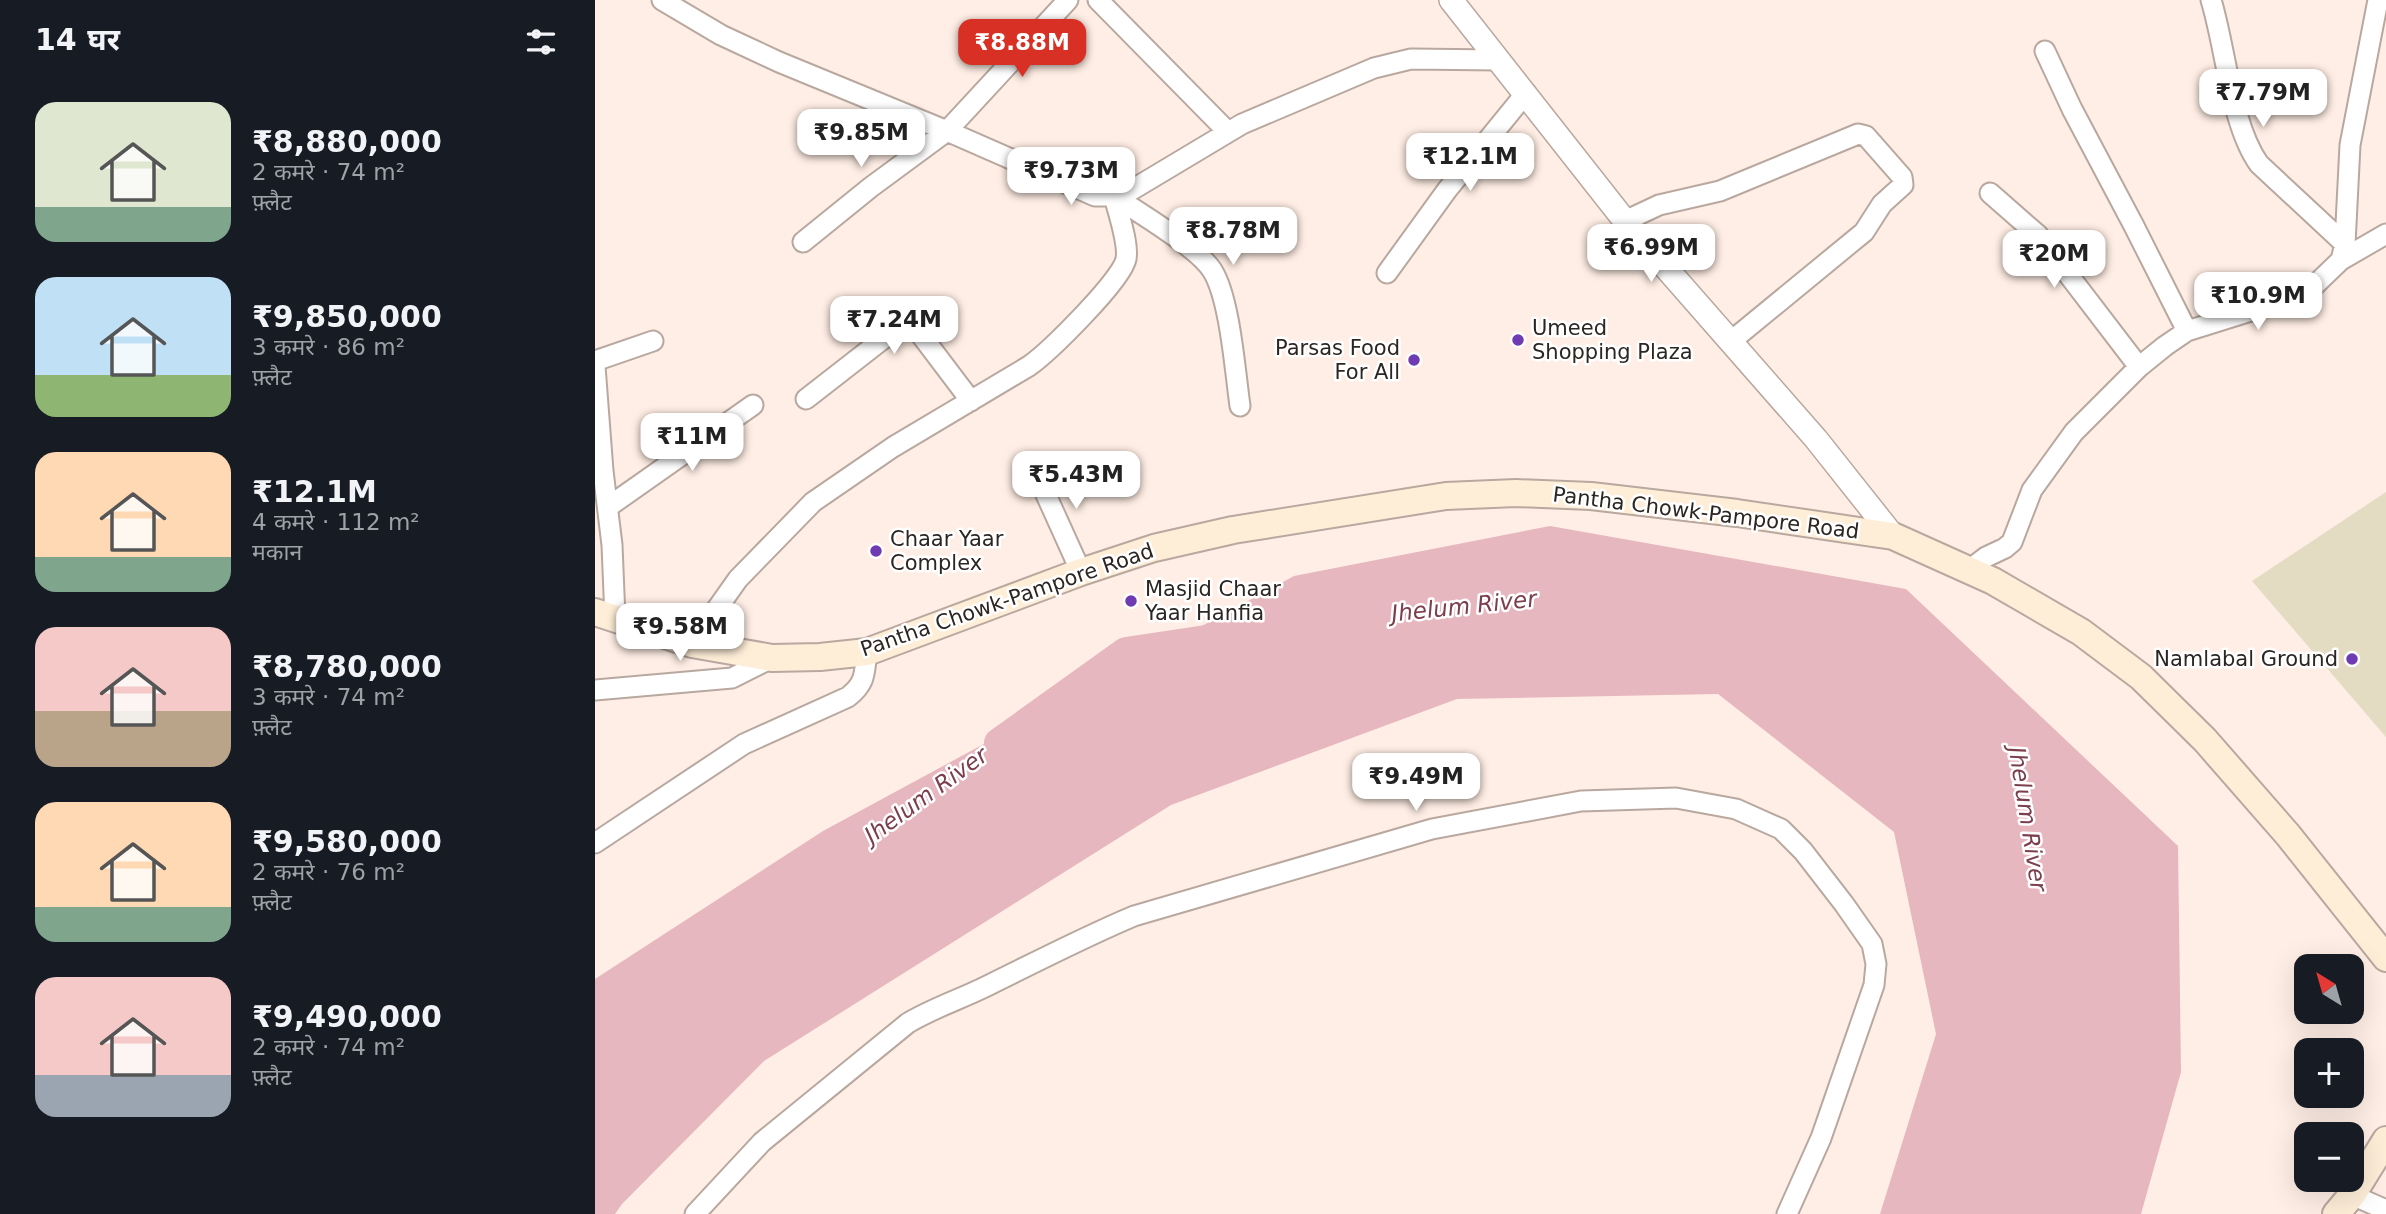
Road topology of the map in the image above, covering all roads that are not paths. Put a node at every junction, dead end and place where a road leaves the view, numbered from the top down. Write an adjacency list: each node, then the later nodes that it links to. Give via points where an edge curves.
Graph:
1 (662, 0): 10 (street, via 779,62)
2 (1068, 0): 10 (street)
3 (1098, 0): 11 (street)
4 (1451, 0): 8 (street)
5 (2211, 0): 17 (street, via 2250,152)
6 (2378, 0): 17 (street, via 2350,145)
7 (2045, 51): 19 (street)
8 (1498, 60): 9 (street); 11 (street, via 1391,63)
9 (1526, 93): 14 (street); 18 (street)
10 (947, 131): 13 (street, via 1094,196); 16 (street)
11 (1228, 132): 13 (street, via 1131,191)
12 (1990, 193): 23 (street, via 2038,235)
13 (1114, 196): 25 (street, via 1127,251 1121,272 1047,354); 27 (street, via 1198,254 1211,269 1222,289)
14 (1625, 221): 21 (street); 21 (street, via 1659,205 1720,191 1857,134 1866,136 1902,177 1903,185 1882,204 1864,232)
15 (2386, 234): 17 (street)
16 (803, 242)
17 (2343, 252): 19 (street, via 2302,295)
18 (1387, 273)
19 (2187, 331): 23 (street)
20 (653, 341): 22 (street)
21 (1730, 342): 30 (street, via 1816,439)
22 (595, 363): 29 (street)
23 (2140, 368): 31 (street, via 2074,432 2041,475 2012,542)
24 (806, 399): 25 (street, via 906,324 915,327)
25 (971, 401): 34 (street, via 813,502 738,579)
26 (753, 405): 29 (street)
27 (1241, 406)
28 (1033, 466): 32 (street)
29 (608, 508): 33 (street, via 612,545)
30 (1892, 536): 31 (main road, Pantha Chowk-Pampore Road); 32 (main road, Pantha Chowk-Pampore Road, via 1591,496 1446,496 1233,530 1154,548)
31 (1969, 570): 39 (main road, Pantha Chowk-Pampore Road, via 2081,632 2141,677 2205,740 2279,824)
32 (1081, 572): 35 (main road, Pantha Chowk-Pampore Road)
33 (605, 615): 34 (main road, Pantha Chowk-Pampore Road)
34 (692, 644): 36 (main road, Pantha Chowk-Pampore Road)
35 (867, 652): 36 (main road, Pantha Chowk-Pampore Road); 38 (street, via 863,682 848,697 744,744)
36 (772, 658): 37 (street, via 732,678)
37 (595, 690)
38 (595, 843)
39 (2386, 958)
40 (2386, 1140): 41 (main road)
41 (2344, 1204): 42 (street)
42 (2386, 1210)
43 (695, 1214): 44 (street, via 762,1142 908,1023 1099,930 1432,829 1581,802 1676,798 1736,809 1781,828 1844,904 1875,954 1874,985 1821,1138)
44 (1787, 1214)

